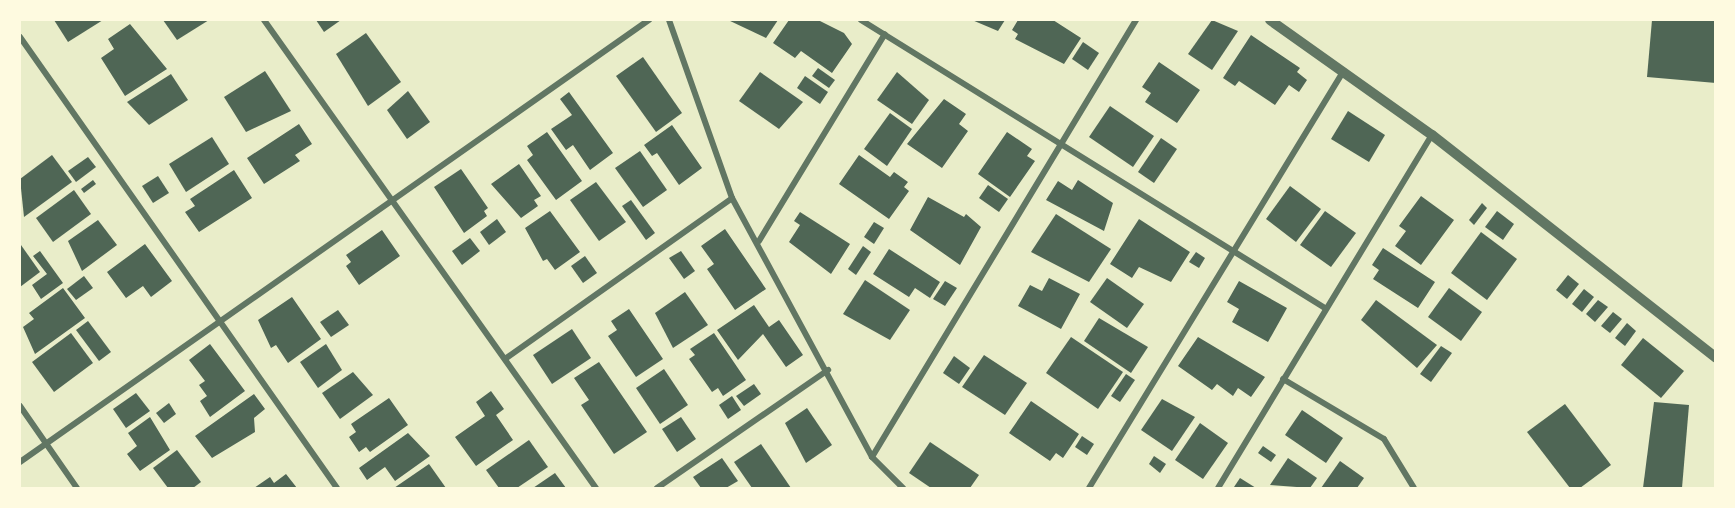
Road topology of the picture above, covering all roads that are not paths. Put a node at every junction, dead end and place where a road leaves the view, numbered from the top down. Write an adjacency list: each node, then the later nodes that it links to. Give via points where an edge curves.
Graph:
1 (264, 20): 13 (street)
2 (649, 20): 13 (street)
3 (669, 20): 12 (street)
4 (861, 20): 7 (street)
5 (1136, 20): 11 (street)
6 (1270, 20): 9 (street)
7 (885, 34): 11 (street); 14 (street)
8 (20, 37): 17 (street)
9 (1344, 70): 10 (street); 15 (street)
10 (1432, 135): 16 (street); 18 (street)
11 (1061, 144): 15 (street); 24 (street)
12 (732, 198): 14 (street); 19 (street)
13 (393, 200): 17 (street); 19 (street)
14 (759, 240): 20 (street)
15 (1232, 249): 16 (street); 31 (street)
16 (1325, 308): 21 (street)
17 (220, 321): 23 (street); 27 (street)
18 (1716, 358)
19 (505, 359): 28 (street)
20 (828, 370): 24 (street); 29 (street)
21 (1283, 379): 32 (street); 33 (street, via 1384,439)
22 (20, 406): 23 (street)
23 (46, 444): 25 (street); 26 (street)
24 (872, 457): 30 (street)
25 (20, 462)
26 (77, 489)
27 (338, 489)
28 (596, 489)
29 (657, 489)
30 (903, 489)
31 (1089, 489)
32 (1218, 489)
33 (1414, 489)

